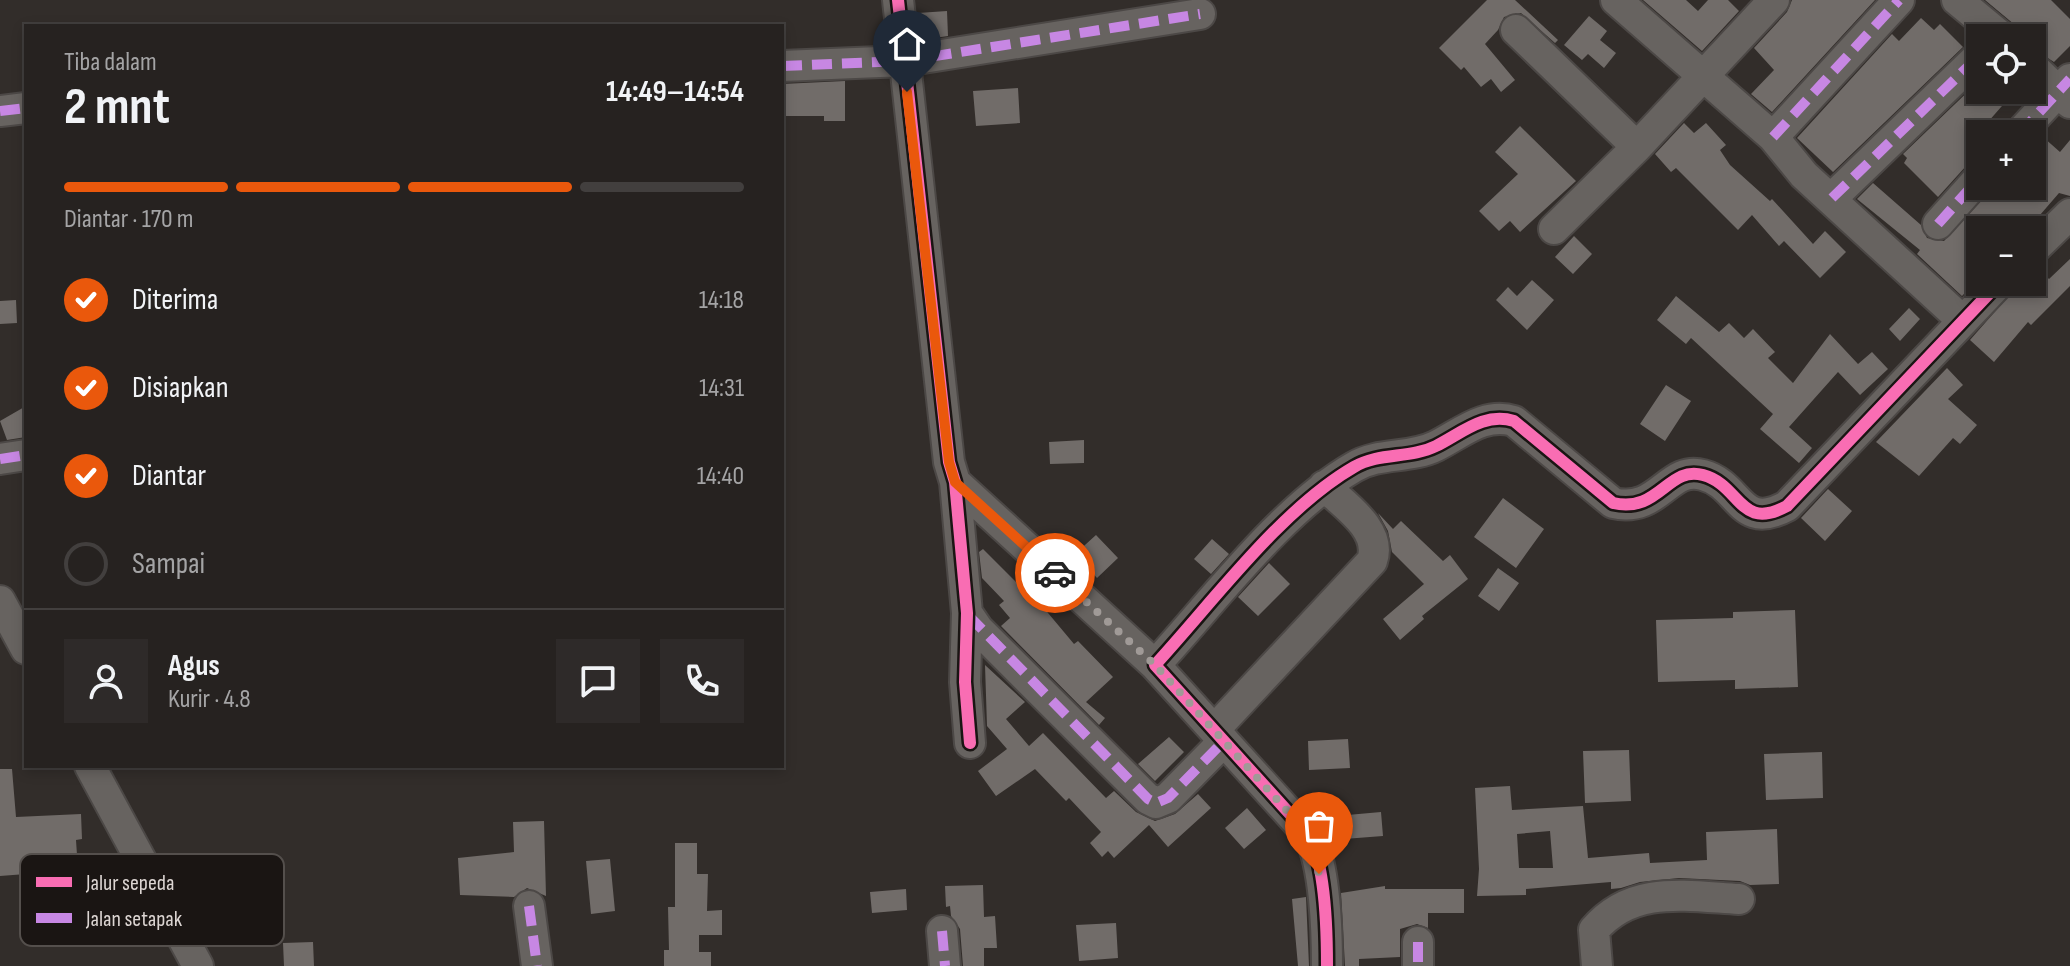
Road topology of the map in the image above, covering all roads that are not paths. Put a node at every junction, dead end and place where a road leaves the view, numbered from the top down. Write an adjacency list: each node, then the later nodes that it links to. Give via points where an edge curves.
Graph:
1 (898, 0): 9 (street)
2 (1616, 0): 12 (street)
3 (1774, 0): 12 (street)
4 (1899, 0): 18 (street)
5 (1957, 0): 7 (street)
6 (1200, 14): 9 (street)
7 (1979, 24)
8 (1516, 30): 19 (street)
9 (904, 61): 10 (street); 30 (street)
10 (784, 66)
11 (1966, 70): 21 (street)
12 (1701, 75): 18 (street); 19 (street)
13 (2046, 76): 14 (street)
14 (2066, 91): 17 (street)
15 (24, 108): 16 (street)
16 (0, 111)
17 (2034, 120)
18 (1773, 137): 21 (street, via 1804,175)
19 (1637, 147): 24 (street)
20 (1966, 193): 23 (street)
21 (1832, 198): 27 (street)
22 (2070, 214): 25 (street)
23 (1938, 224)
24 (1554, 229)
25 (2046, 237)
26 (1986, 296): 27 (street)
27 (1962, 320): 31 (street, via 1787,506 1769,516 1735,501 1725,487 1703,475 1681,474 1644,503 1613,503 1514,421 1501,417 1434,448 1377,457)
28 (24, 455): 29 (street)
29 (0, 459)
30 (955, 482): 33 (street); 35 (street)
31 (1324, 486): 35 (street, via 1310,494); 36 (street, via 1368,529 1375,551 1372,561)
32 (0, 601): 34 (street)
33 (967, 613): 36 (street, via 1156,803 1168,798); 37 (street)
34 (24, 645)
35 (1155, 665): 36 (street)
36 (1219, 735): 47 (street, via 1314,844)
37 (970, 743)
38 (91, 768): 39 (street)
39 (138, 854)
40 (1739, 899): 48 (street, via 1650,895 1622,905 1594,930)
41 (529, 906): 45 (street)
42 (942, 931): 46 (street)
43 (187, 946): 44 (street)
44 (198, 966)
45 (537, 966)
46 (945, 966)
47 (1327, 966)
48 (1597, 966)

